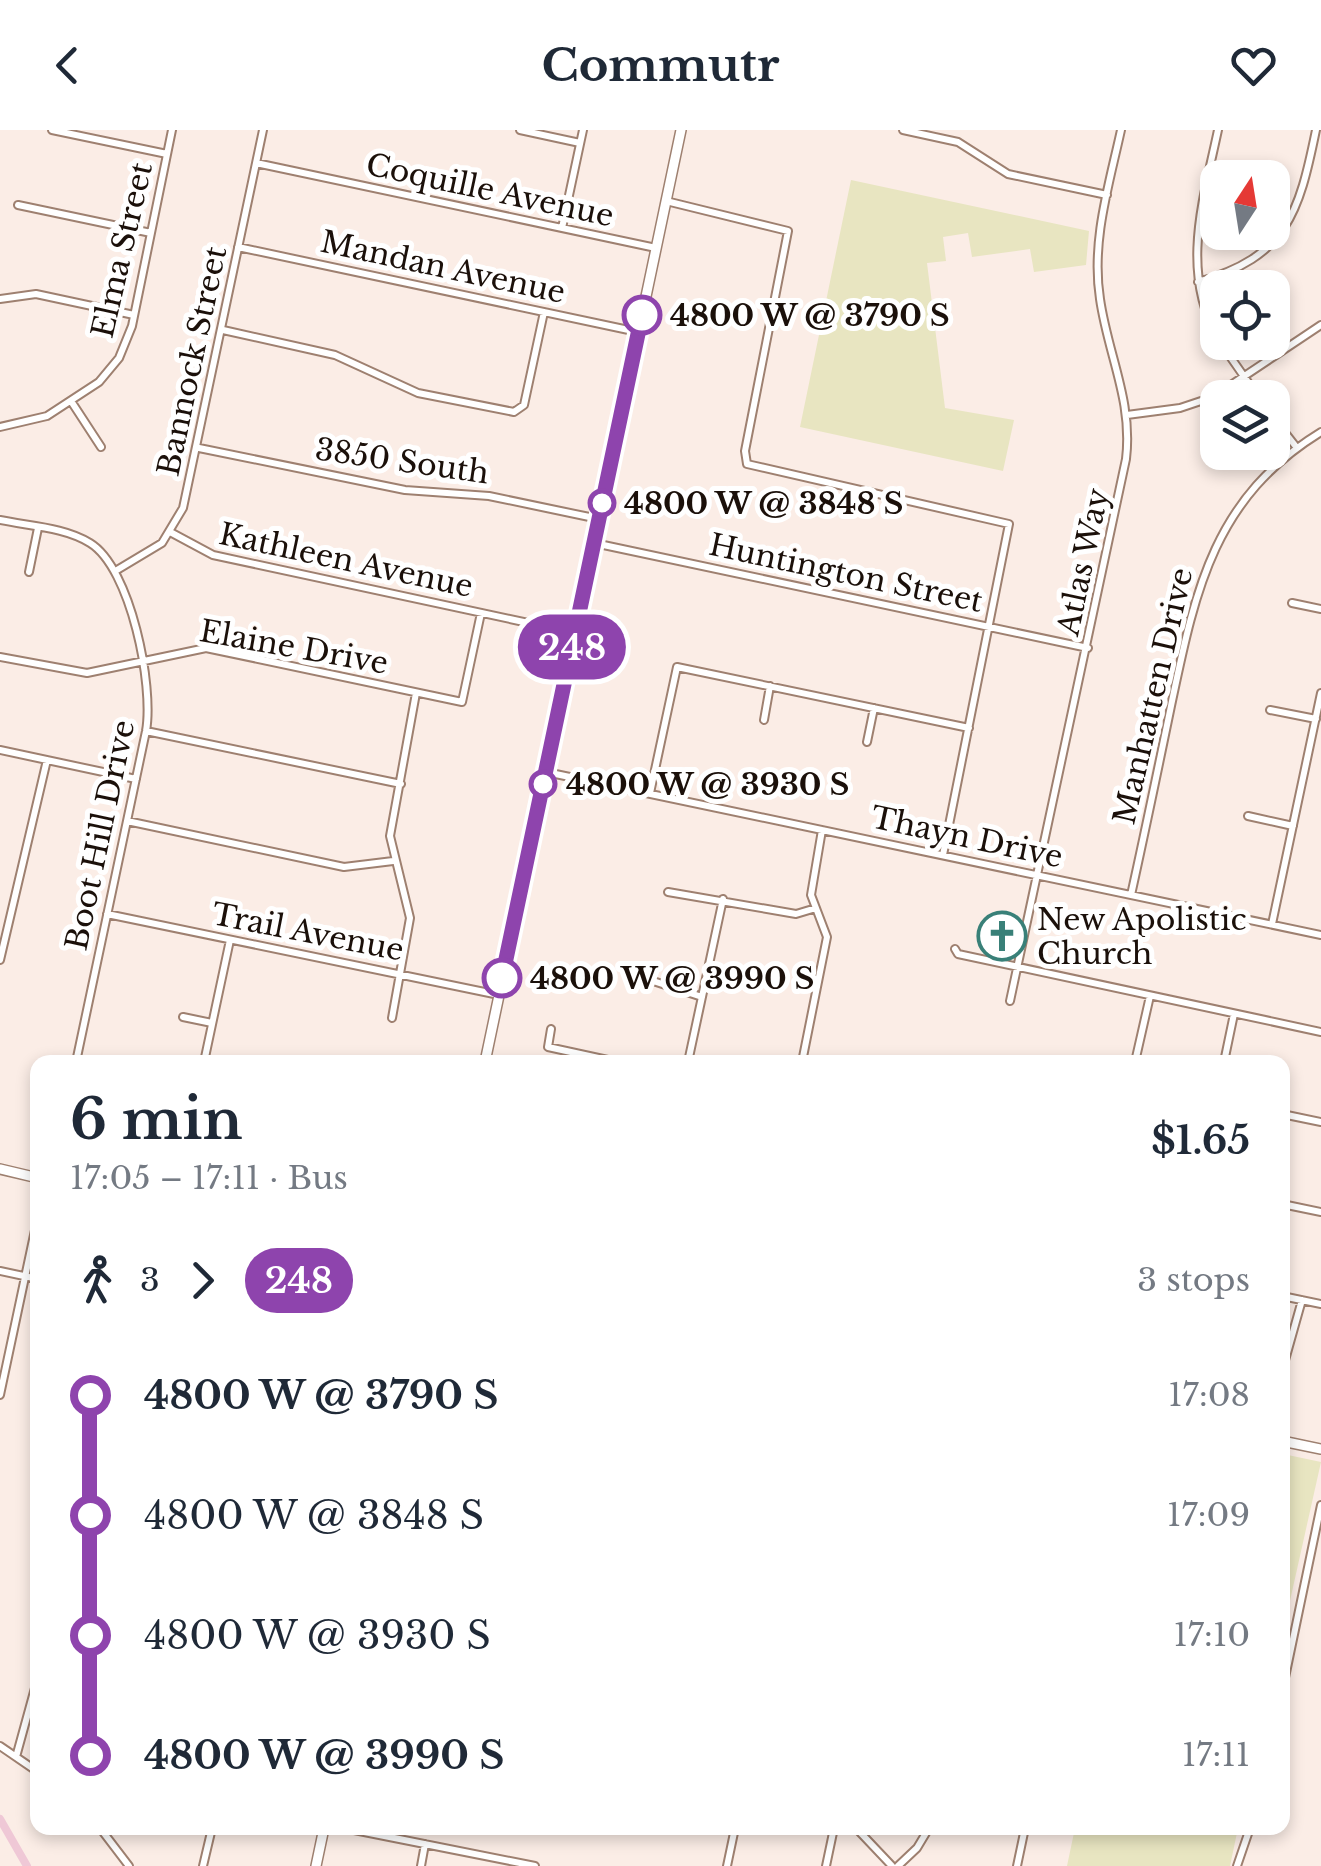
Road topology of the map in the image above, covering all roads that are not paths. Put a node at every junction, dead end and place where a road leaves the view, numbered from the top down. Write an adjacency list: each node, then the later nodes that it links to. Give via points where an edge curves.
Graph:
1 (52, 130): 12 (street)
2 (172, 130): 12 (street, Elma Street)
3 (263, 130): 13 (street, Bannock Street)
4 (520, 130): 11 (street)
5 (583, 130): 11 (street)
6 (680, 130): 15 (main road)
7 (903, 130): 14 (street, via 962,144 1008,174)
8 (1121, 130): 14 (street, Atlas Way)
9 (1218, 130): 21 (street, via 1198,230)
10 (1316, 130): 21 (street, via 1302,196 1286,228 1248,263)
11 (580, 143): 17 (street)
12 (167, 154): 18 (street, Elma Street)
13 (256, 163): 17 (street, Coquille Avenue); 19 (street, Bannock Street)
14 (1107, 195): 33 (street, Atlas Way, via 1098,287)
15 (666, 201): 20 (main road); 50 (street, via 788,230 745,461 1009,524)
16 (18, 205): 18 (street)
17 (562, 228): 20 (street, Coquille Avenue)
18 (151, 233): 25 (street, Elma Street)
19 (238, 247): 24 (street, Mandan Avenue); 27 (street, Bannock Street)
20 (656, 248): 28 (main road)
21 (1198, 282): 22 (street)
22 (1200, 288)
23 (0, 299): 25 (street, via 36,294)
24 (544, 312): 27 (street, via 520,410 418,393 335,355); 28 (street, Mandan Avenue)
25 (134, 315): 32 (street, Elma Street, via 114,365)
26 (1321, 325): 30 (street)
27 (223, 330): 38 (street, Bannock Street)
28 (638, 332): 41 (main road)
29 (1232, 360): 30 (street)
30 (1243, 376): 31 (street); 33 (street, via 1198,404)
31 (1246, 380)
32 (71, 400): 34 (street, Elma Street, via 39,420); 37 (street)
33 (1127, 415): 52 (street, Atlas Way, via 1124,474)
34 (0, 427)
35 (1321, 432): 39 (street, Manhatten Drive)
36 (1290, 440): 39 (street)
37 (100, 447)
38 (199, 448): 41 (street, 3850 South, via 404,490 489,496); 43 (street, Bannock Street)
39 (1296, 448): 79 (street, Manhatten Drive, via 1251,490 1201,578)
40 (0, 520): 42 (street)
41 (599, 520): 44 (main road)
42 (38, 528): 45 (street, via 88,541); 46 (street)
43 (172, 532): 45 (street); 49 (street, Kathleen Avenue, via 213,555)
44 (594, 543): 50 (street, Huntington Street); 51 (main road)
45 (116, 570): 54 (street, Boot Hill Drive)
46 (29, 572)
47 (1292, 603): 48 (street)
48 (1321, 609)
49 (481, 613): 51 (street, Kathleen Avenue); 56 (street, Elaine Drive, via 462,702)
50 (990, 627): 52 (street, Huntington Street); 62 (street)
51 (575, 633): 67 (main road)
52 (1088, 648): 77 (street, Atlas Way)
53 (0, 657): 54 (street, Elaine Drive, via 80,673)
54 (142, 660): 56 (street, Elaine Drive, via 206,648); 63 (street, Boot Hill Drive)
55 (770, 686): 58 (street); 61 (street); 70 (street, via 677,667)
56 (416, 692): 69 (street)
57 (1321, 694): 60 (street)
58 (874, 708): 62 (street); 64 (street)
59 (1270, 710): 60 (street)
60 (1316, 719): 73 (street)
61 (764, 720)
62 (969, 728): 75 (street)
63 (146, 730): 68 (street, Boot Hill Drive); 69 (street)
64 (868, 742)
65 (0, 750): 66 (street)
66 (46, 760): 68 (street); 83 (street)
67 (546, 772): 70 (street, Thayn Drive); 93 (main road)
68 (136, 779): 72 (street, Boot Hill Drive)
69 (400, 784): 76 (street, via 390,836)
70 (650, 794): 74 (street, Thayn Drive)
71 (1248, 816): 73 (street)
72 (127, 821): 76 (street, via 351,868); 84 (street, Boot Hill Drive)
73 (1293, 826): 85 (street)
74 (822, 830): 75 (street, Thayn Drive); 81 (street, via 810,888)
75 (943, 855): 77 (street, Thayn Drive)
76 (393, 861): 91 (street, via 410,918)
77 (1040, 876): 79 (street, Thayn Drive); 90 (street, Atlas Way)
78 (668, 892): 80 (street)
79 (1131, 895): 85 (street, Thayn Drive)
80 (723, 899): 81 (street, via 792,914); 95 (street)
81 (816, 908): 108 (street, via 827,938)
82 (0, 912): 83 (street)
83 (10, 914): 89 (street)
84 (108, 914): 87 (street, Trail Avenue); 103 (street, Boot Hill Drive)
85 (1272, 924): 86 (street, Thayn Drive)
86 (1321, 934)
87 (230, 940): 91 (street, Trail Avenue); 100 (street)
88 (955, 949): 90 (street)
89 (0, 960)
90 (1020, 967): 94 (street); 96 (street, Atlas Way)
91 (401, 975): 93 (street, Trail Avenue); 99 (street)
92 (647, 979): 95 (street)
93 (499, 995): 105 (main road)
94 (1150, 996): 97 (street); 109 (street)
95 (702, 997): 107 (street)
96 (1010, 1001)
97 (1234, 1014): 102 (street); 110 (street)
98 (183, 1016): 100 (street)
99 (392, 1018)
100 (212, 1023): 104 (street)
101 (551, 1028): 106 (street, via 548,1047)
102 (1321, 1032)
103 (78, 1055)
104 (205, 1055)
105 (486, 1055)
106 (584, 1055)
107 (690, 1055)
108 (803, 1055)
109 (1137, 1055)
110 (1225, 1055)
111 (1290, 1116): 112 (street)
112 (1321, 1122)
113 (0, 1170): 114 (main road)
114 (30, 1176)
115 (1290, 1206): 116 (street)
116 (1321, 1212)
117 (30, 1253): 119 (street)
118 (0, 1270): 119 (street)
119 (25, 1276): 120 (street); 125 (street)
120 (30, 1277)
121 (1290, 1298): 122 (street)
122 (1302, 1300): 123 (street); 124 (street)
123 (1321, 1304)
124 (1290, 1343)
125 (0, 1395)
126 (1290, 1443): 127 (main road)
127 (1321, 1449)
128 (1321, 1505): 129 (street)
129 (1290, 1654)
130 (30, 1707): 132 (street)
131 (0, 1746): 132 (street)
132 (16, 1757): 133 (street)
133 (30, 1767)
134 (105, 1835): 146 (street)
135 (210, 1835): 147 (street)
136 (323, 1835): 148 (main road)
137 (379, 1835): 144 (street)
138 (734, 1835): 151 (street)
139 (833, 1835): 152 (street)
140 (863, 1835): 153 (street)
141 (923, 1835): 153 (street)
142 (1024, 1835): 154 (street)
143 (1248, 1835): 155 (street)
144 (425, 1844): 145 (street); 149 (street)
145 (523, 1865): 150 (street)
146 (129, 1866)
147 (203, 1866)
148 (316, 1866)
149 (420, 1866)
150 (535, 1866)
151 (727, 1866)
152 (826, 1866)
153 (895, 1866)
154 (1017, 1866)
155 (1237, 1866)

